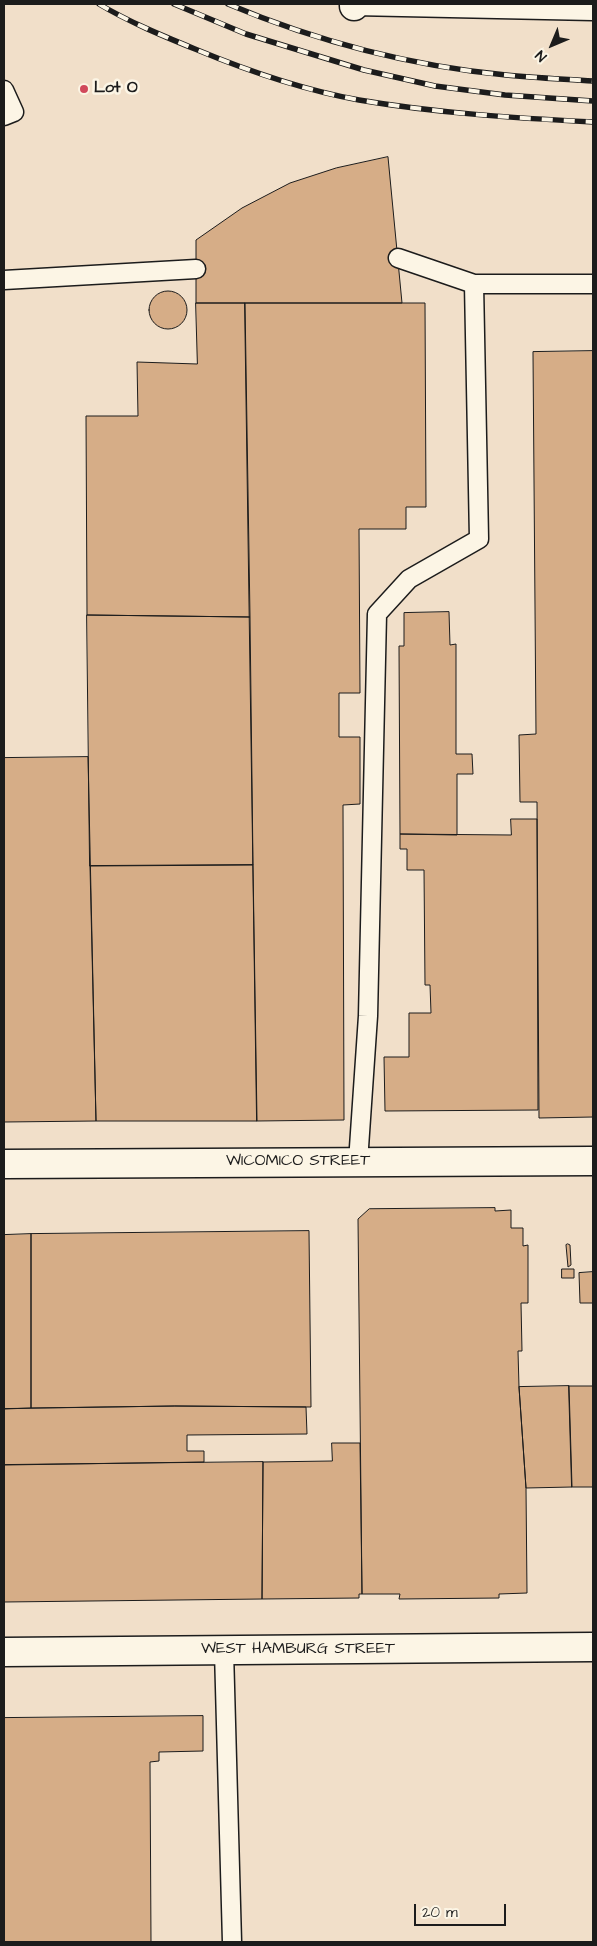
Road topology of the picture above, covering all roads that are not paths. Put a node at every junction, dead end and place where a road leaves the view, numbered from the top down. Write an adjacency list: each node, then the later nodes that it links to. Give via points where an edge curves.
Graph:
1 (354, 5): 2 (lane)
2 (593, 11)
3 (4, 90): 4 (lane, via 14,112)
4 (4, 116)
5 (398, 258): 8 (lane)
6 (196, 269): 7 (lane)
7 (4, 280)
8 (474, 284): 9 (lane); 11 (lane, via 479,539 409,579 377,614 368,1016)
9 (593, 284)
10 (593, 1161): 11 (street, WICOMICO STREET)
11 (358, 1162): 12 (street, WICOMICO STREET)
12 (4, 1164)
13 (593, 1647): 14 (street, WEST HAMBURG STREET)
14 (224, 1650): 15 (street, WEST HAMBURG STREET); 16 (lane)
15 (4, 1652)
16 (232, 1942)

